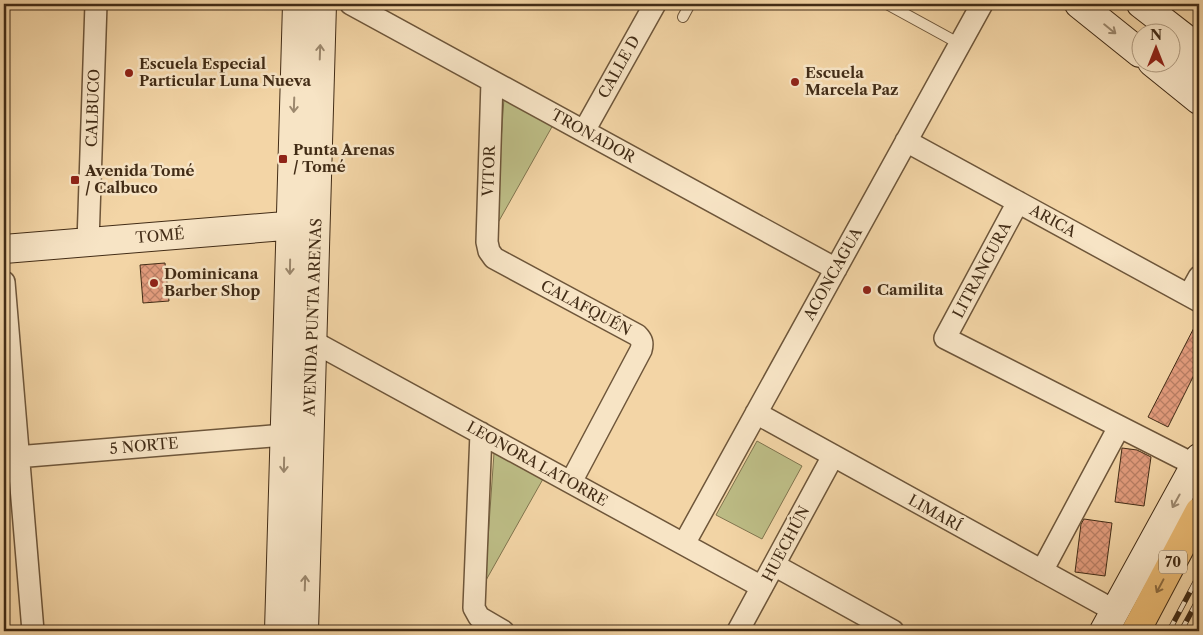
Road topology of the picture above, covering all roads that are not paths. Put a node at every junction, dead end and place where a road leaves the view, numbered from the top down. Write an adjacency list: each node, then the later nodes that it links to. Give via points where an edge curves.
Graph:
1 (96, 4): 28 (street, CALBUCO)
2 (297, 4): 27 (main road, AVENIDA PUNTA ARENAS, one-way to 27)
3 (322, 4): 27 (main road, AVENIDA PUNTA ARENAS, one-way to 3)
4 (351, 4): 22 (street, TRONADOR)
5 (655, 4): 24 (street, CALLE D)
6 (690, 4): 13 (lane)
7 (887, 4): 16 (lane)
8 (982, 4): 16 (street, ACONCAGUA)
9 (1080, 4): 17 (main road, one-way to 17)
10 (1106, 4): 14 (main road)
11 (1141, 4): 18 (main road)
12 (1167, 4): 15 (main road)
13 (683, 17)
14 (1130, 22)
15 (1199, 29)
16 (960, 44): 25 (street, ACONCAGUA)
17 (1130, 46)
18 (1199, 50)
19 (1180, 61): 21 (main road)
20 (1164, 72): 23 (main road)
21 (1199, 76)
22 (492, 81): 24 (street, TRONADOR); 30 (street, VITOR, via 487,242)
23 (1199, 100)
24 (584, 131): 31 (street, TRONADOR)
25 (906, 141): 26 (street, ARICA); 31 (street, ACONCAGUA)
26 (1018, 202): 33 (street, ARICA); 36 (street, LITRANCURA, via 945,338)
27 (303, 224): 28 (main road, TOMÉ); 34 (main road, AVENIDA PUNTA ARENAS); 38 (main road, AVENIDA PUNTA ARENAS, one-way to 38)
28 (88, 242): 29 (main road, TOMÉ)
29 (4, 249)
30 (494, 258): 42 (street, CALAFQUÉN, via 641,338 641,350)
31 (836, 269): 35 (street, ACONCAGUA)
32 (4, 282): 40 (street)
33 (1196, 291)
34 (312, 340): 37 (street, LEONORA LATORRE); 51 (main road, AVENIDA PUNTA ARENAS, one-way to 34)
35 (756, 413): 39 (street, LIMARÍ); 44 (street, ACONCAGUA)
36 (1119, 426): 41 (street); 46 (street)
37 (481, 433): 42 (street, LEONORA LATORRE); 52 (street, via 474,608 479,618)
38 (284, 435): 40 (street, 5 NORTE); 50 (main road, AVENIDA PUNTA ARENAS, one-way to 50)
39 (833, 456): 45 (street, HUECHÚN); 46 (street, LIMARÍ)
40 (11, 458): 49 (street)
41 (1197, 461): 48 (main road, one-way to 48)
42 (571, 482): 44 (street, LEONORA LATORRE)
43 (1199, 512): 55 (highway, 70, one-way to 55)
44 (684, 544): 47 (street, LEONORA LATORRE)
45 (774, 565): 47 (street, HUECHÚN); 54 (street)
46 (1042, 571): 48 (street, LIMARÍ)
47 (762, 587): 53 (street, HUECHÚN)
48 (1110, 621)
49 (33, 631)
50 (279, 631)
51 (304, 631)
52 (503, 631)
53 (738, 631)
54 (893, 631)
55 (1136, 631)

